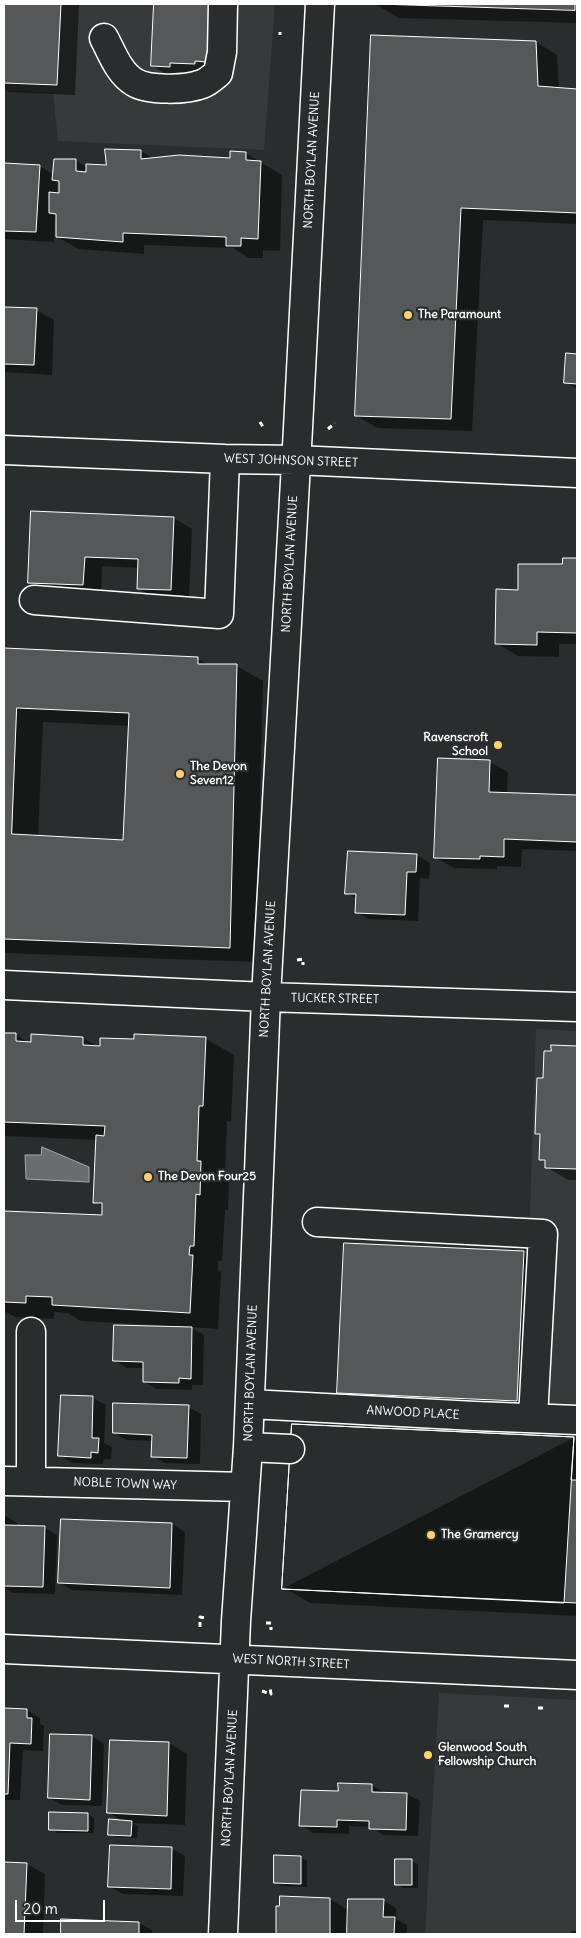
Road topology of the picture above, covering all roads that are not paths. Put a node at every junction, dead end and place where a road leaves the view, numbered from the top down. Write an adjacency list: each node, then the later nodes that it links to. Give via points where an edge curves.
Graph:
1 (223, 4): 3 (street, via 218,73 203,84 183,89 151,88 135,83 122,71)
2 (320, 4): 6 (street, NORTH BOYLAN AVENUE)
3 (104, 38)
4 (4, 450): 5 (street, WEST JOHNSON STREET)
5 (225, 459): 6 (street, WEST JOHNSON STREET); 8 (street, via 220,614)
6 (296, 460): 7 (street, WEST JOHNSON STREET); 10 (street, NORTH BOYLAN AVENUE)
7 (577, 474)
8 (34, 600)
9 (4, 985): 10 (street, TUCKER STREET)
10 (266, 997): 11 (street, TUCKER STREET); 14 (street, NORTH BOYLAN AVENUE)
11 (577, 1007)
12 (317, 1222): 15 (street, via 543,1234)
13 (32, 1332): 20 (street)
14 (250, 1404): 15 (street, ANWOOD PLACE); 17 (street, NORTH BOYLAN AVENUE)
15 (534, 1418): 16 (street, ANWOOD PLACE)
16 (577, 1420)
17 (248, 1447): 18 (street); 21 (street, NORTH BOYLAN AVENUE)
18 (290, 1449)
19 (4, 1481): 20 (street, NOBLE TOWN WAY)
20 (32, 1482): 21 (street, NOBLE TOWN WAY)
21 (245, 1487): 23 (street, NORTH BOYLAN AVENUE)
22 (4, 1649): 23 (street, WEST NORTH STREET)
23 (236, 1660): 24 (street, WEST NORTH STREET); 25 (street, NORTH BOYLAN AVENUE)
24 (577, 1675)
25 (223, 1934)

